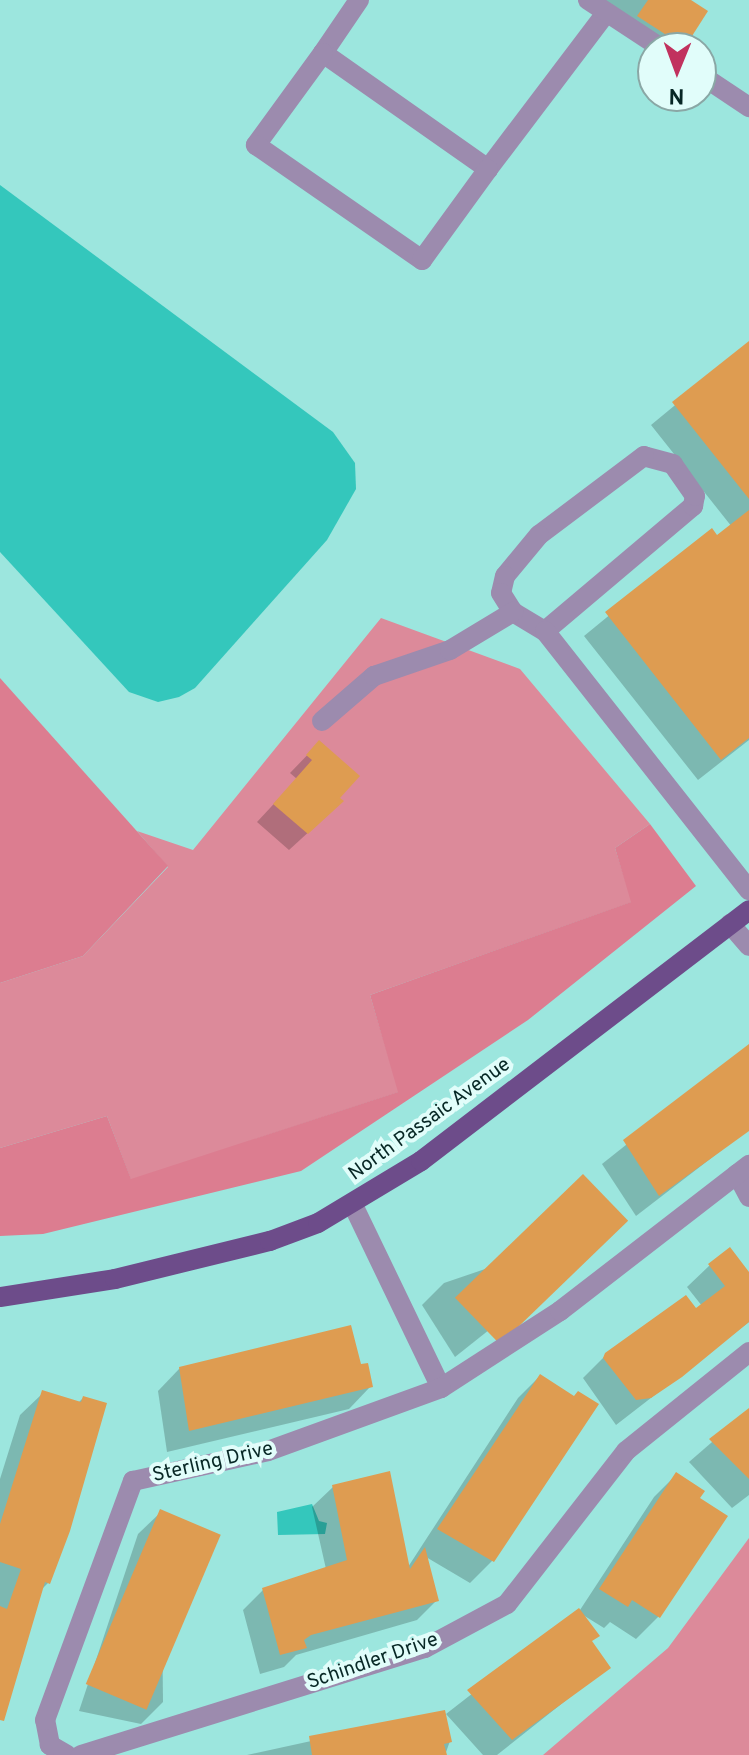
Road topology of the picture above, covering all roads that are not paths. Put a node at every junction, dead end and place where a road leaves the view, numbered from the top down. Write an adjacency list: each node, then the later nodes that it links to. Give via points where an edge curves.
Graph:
1 (359, 0): 5 (street)
2 (588, 0): 3 (street)
3 (606, 13): 4 (street); 8 (street)
4 (637, 33)
5 (323, 53): 8 (street); 8 (street, via 256,145 422,260)
6 (717, 86): 7 (street)
7 (749, 107)
8 (488, 169)
9 (513, 612): 10 (street); 10 (street, via 501,593 505,576 539,535 644,456 673,464 695,496 693,506); 11 (street, via 450,650 374,676)
10 (545, 631): 12 (street)
11 (322, 721)
12 (749, 890)
13 (749, 910): 14 (main road, North Passaic Avenue)
14 (730, 924): 15 (street); 18 (main road, North Passaic Avenue, via 421,1161)
15 (749, 946)
16 (743, 1170): 17 (street); 21 (street, Sterling Drive, via 560,1311)
17 (749, 1197)
18 (353, 1205): 19 (main road, North Passaic Avenue, via 270,1241 115,1279); 21 (street)
19 (0, 1297)
20 (749, 1352): 23 (street, Schindler Drive, via 626,1451 507,1604 425,1648)
21 (441, 1388): 22 (street, Sterling Drive, via 268,1451 133,1481 45,1720)
22 (54, 1752)
23 (81, 1755)

